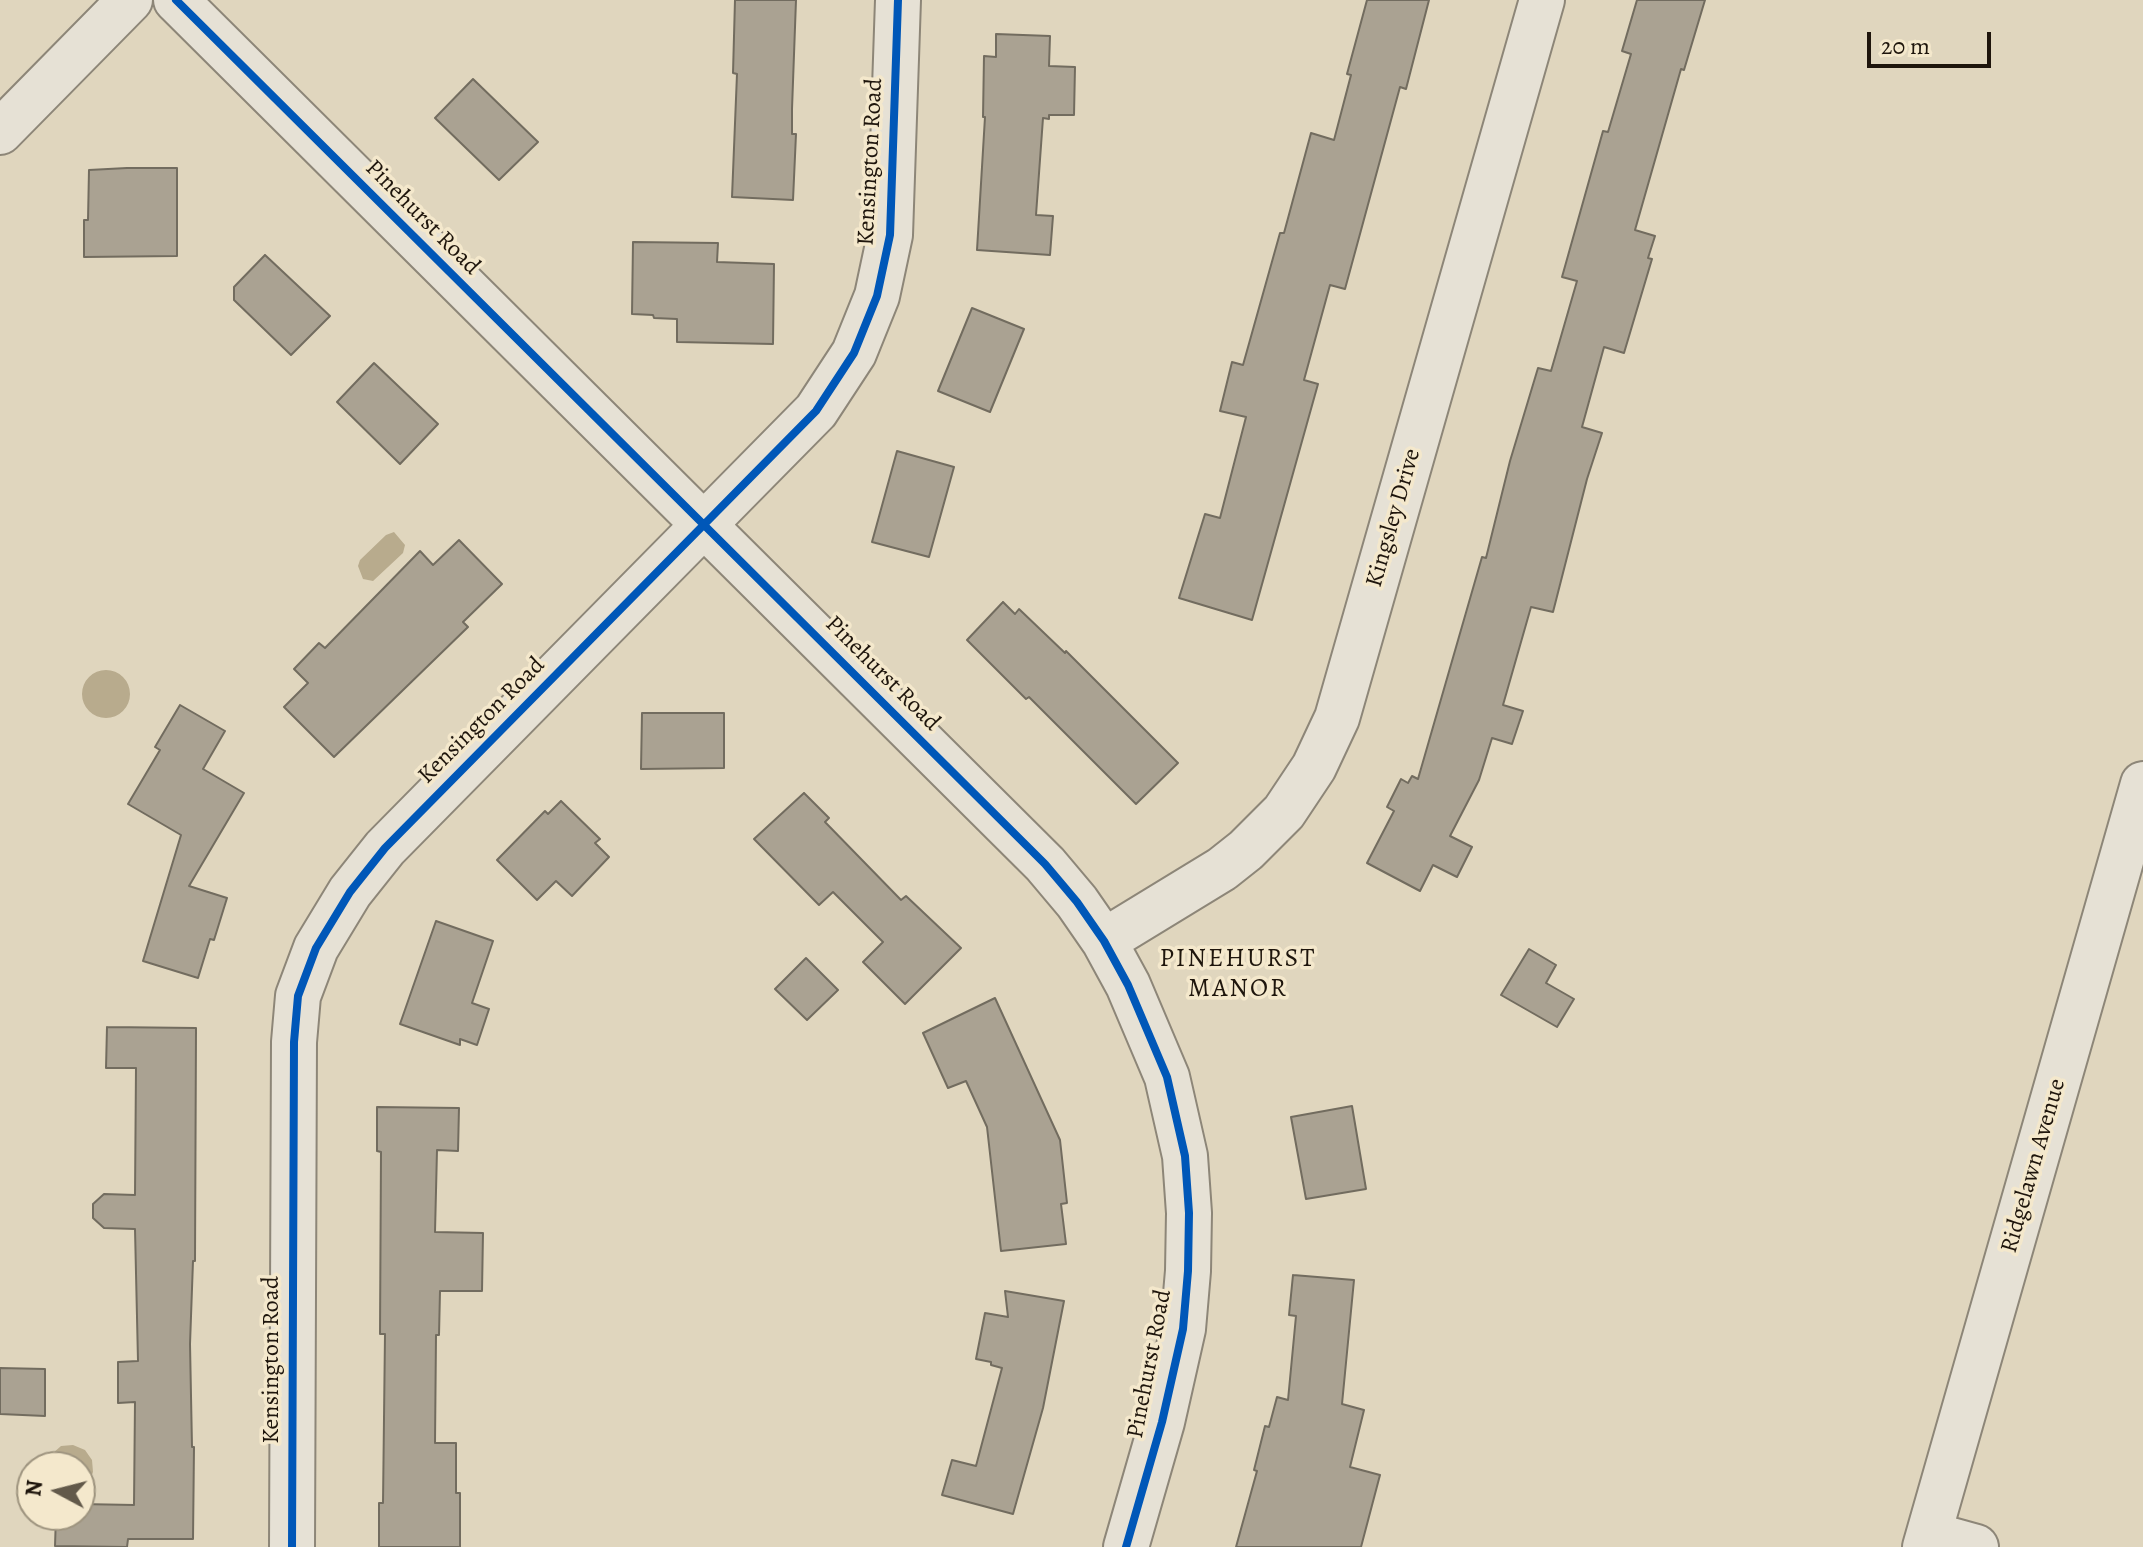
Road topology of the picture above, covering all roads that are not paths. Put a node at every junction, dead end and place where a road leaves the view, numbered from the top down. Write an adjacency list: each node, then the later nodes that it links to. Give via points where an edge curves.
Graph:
1 (130, 0): 5 (street)
2 (176, 0): 6 (street, Pinehurst Road)
3 (898, 0): 6 (street, Kensington Road, via 890,235 877,296 854,353 816,411)
4 (1542, 0): 9 (street, Kingsley Drive, via 1337,718 1314,767 1284,812 1246,850)
5 (0, 132)
6 (704, 527): 9 (street, Pinehurst Road, via 1045,864); 11 (street, Kensington Road, via 385,848 316,948 298,996 294,1042)
7 (2143, 784): 8 (street, Ridgelawn Avenue)
8 (2129, 885): 10 (street, Ridgelawn Avenue)
9 (1104, 941): 12 (street, Pinehurst Road, via 1167,1077 1185,1156 1189,1213 1183,1329)
10 (1927, 1540): 13 (street)
11 (292, 1547)
12 (1126, 1547)
13 (1976, 1547)

